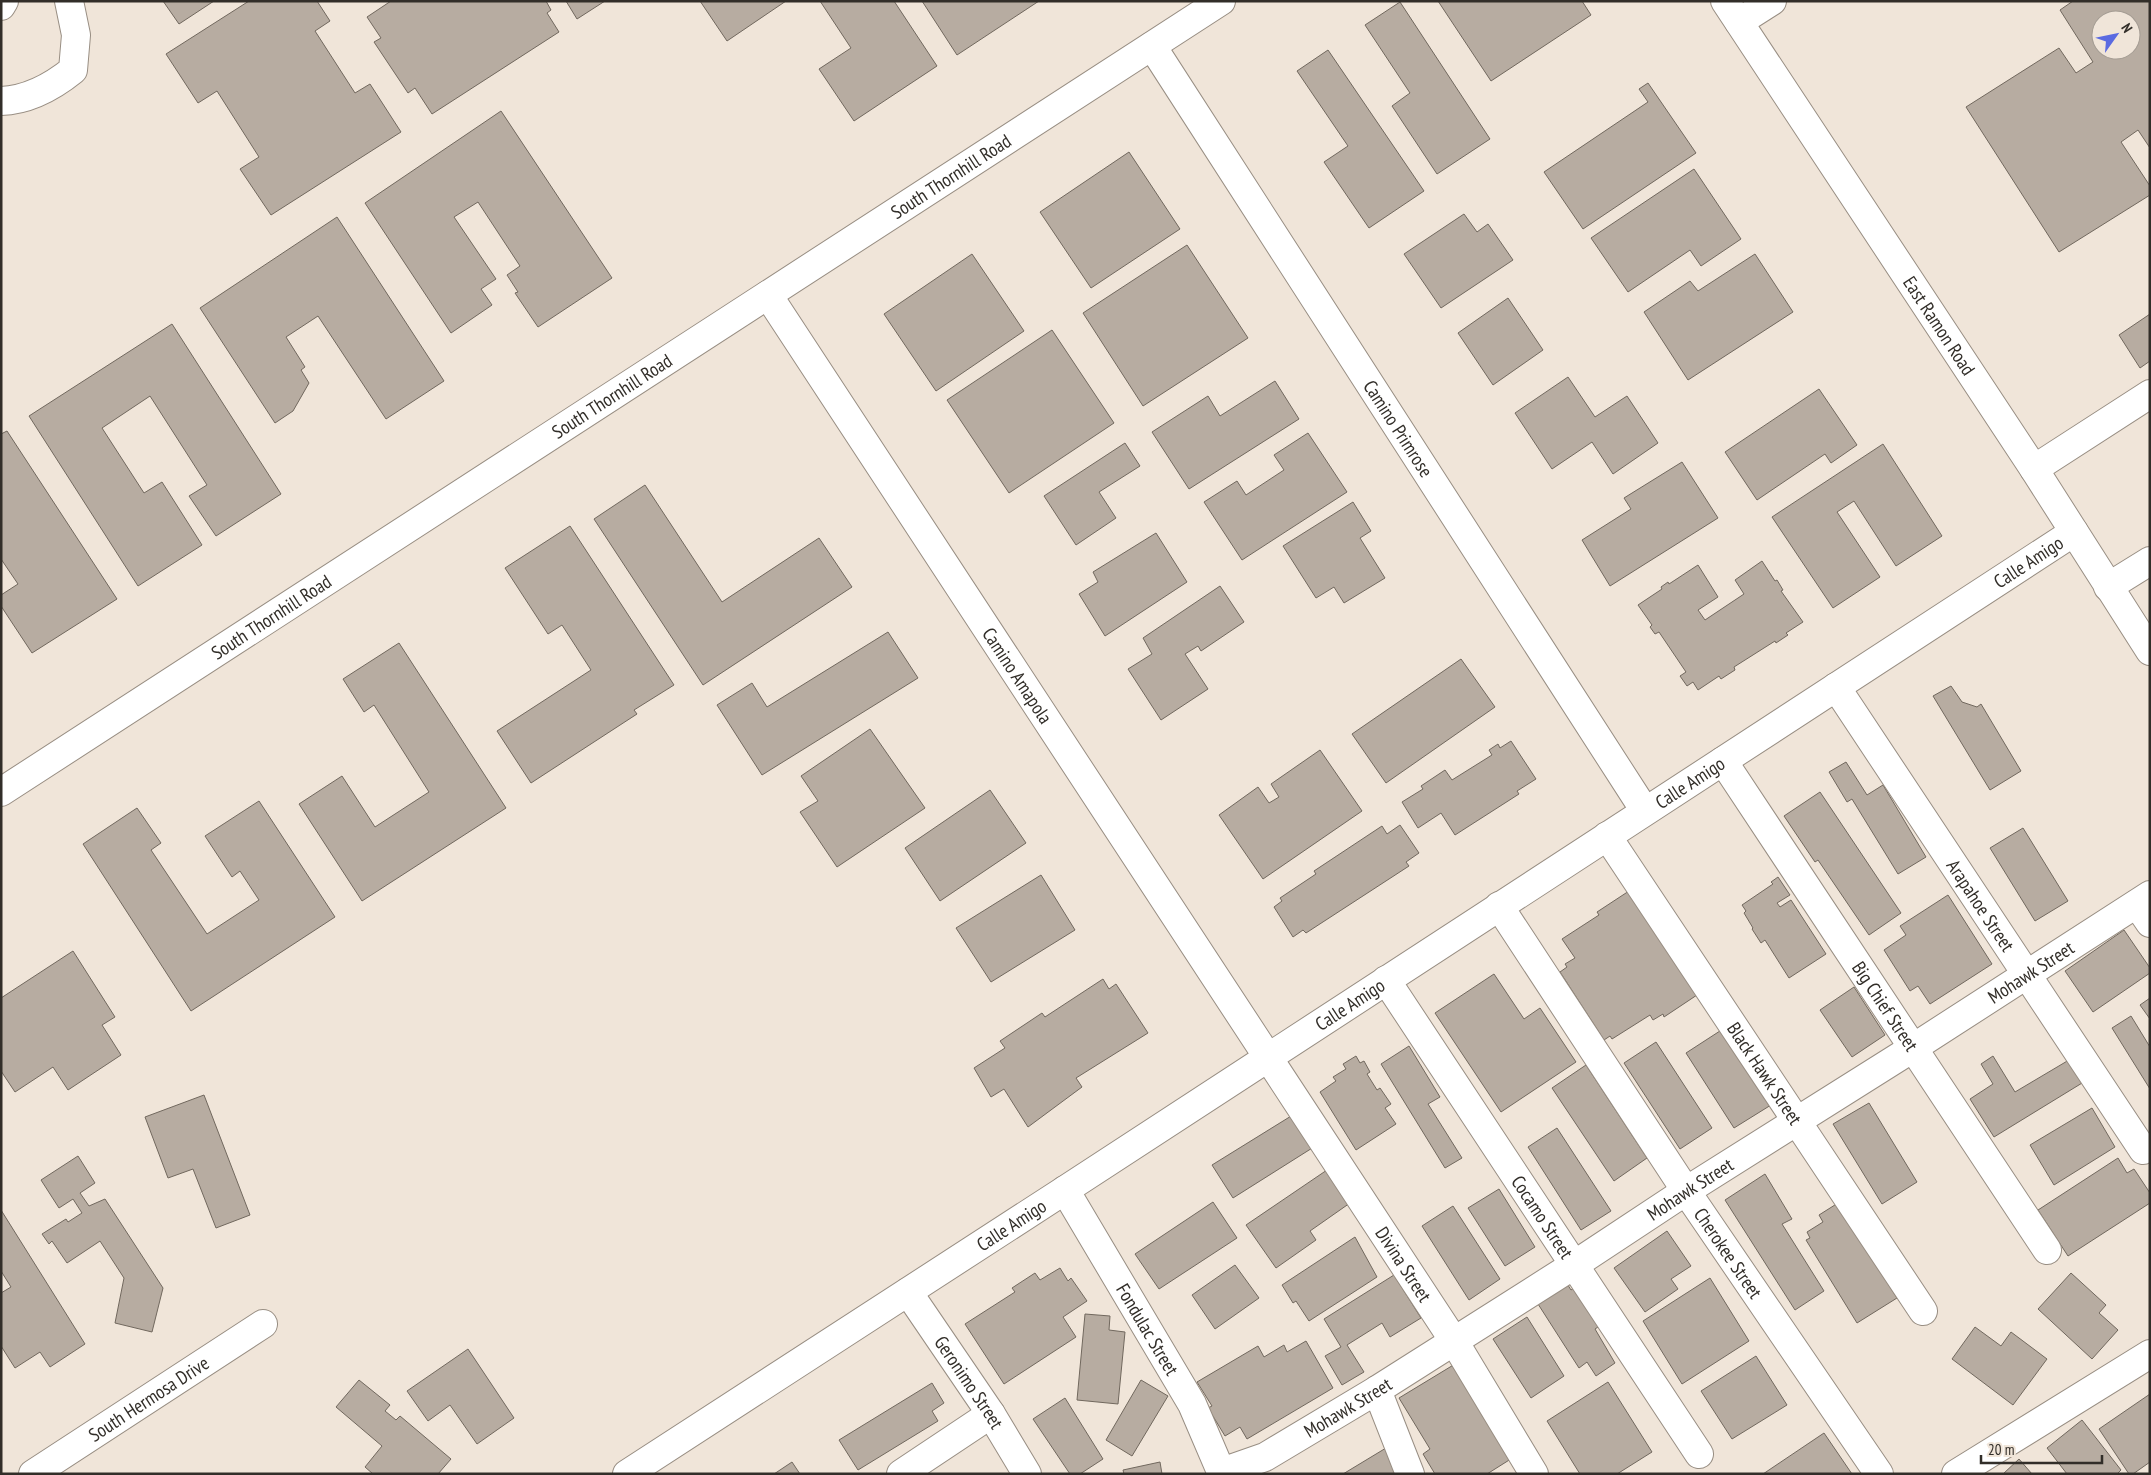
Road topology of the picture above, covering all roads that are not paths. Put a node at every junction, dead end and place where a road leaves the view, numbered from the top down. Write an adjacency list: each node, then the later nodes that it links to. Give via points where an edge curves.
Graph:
1 (4, 1): 5 (street)
2 (69, 1): 8 (street, via 76,35 73,70 53,86 18,100)
3 (1221, 1): 7 (street, South Thornhill Road)
4 (1772, 1): 6 (street)
5 (1, 6)
6 (1732, 11): 11 (street, East Ramon Road)
7 (1152, 46): 9 (street, South Thornhill Road); 19 (street, Camino Primrose)
8 (1, 101)
9 (768, 295): 18 (street, South Thornhill Road); 26 (street, Camino Amapola)
10 (2150, 394): 11 (street)
11 (2034, 469): 12 (street, East Ramon Road)
12 (2074, 532): 14 (street, East Ramon Road); 16 (street, Calle Amigo)
13 (2150, 561): 14 (street)
14 (2108, 587): 15 (street, East Ramon Road)
15 (2150, 651)
16 (1836, 687): 17 (street, Calle Amigo); 23 (street, Arapahoe Street)
17 (1723, 761): 19 (street, Calle Amigo); 25 (street, Big Chief Street)
18 (1, 792)
19 (1645, 812): 20 (street, Calle Amigo)
20 (1607, 836): 21 (street, Calle Amigo); 27 (street, Black Hawk Street)
21 (1499, 906): 24 (street, Calle Amigo); 30 (street, Cherokee Street)
22 (2146, 907): 23 (street, Mohawk Street)
23 (2026, 974): 25 (street, Mohawk Street); 28 (street, Arapahoe Street)
24 (1386, 980): 26 (street, Calle Amigo); 32 (street, Cocamo Street)
25 (1914, 1048): 27 (street, Mohawk Street); 31 (street, Big Chief Street)
26 (1268, 1056): 29 (street, Calle Amigo); 36 (street, Divina Street)
27 (1797, 1121): 30 (street, Mohawk Street); 34 (street, Black Hawk Street)
28 (2143, 1150)
29 (1065, 1190): 33 (street, Calle Amigo); 41 (street, Fondulac Street, via 1192,1404)
30 (1686, 1190): 32 (street, Mohawk Street); 48 (street, Cherokee Street)
31 (2048, 1250)
32 (1574, 1265): 36 (street, Mohawk Street); 40 (street, Cocamo Street)
33 (908, 1292): 39 (street, Geronimo Street); 43 (street, Calle Amigo)
34 (1923, 1310)
35 (263, 1324): 42 (street, South Hermosa Drive)
36 (1454, 1341): 38 (street, Mohawk Street); 47 (street, Divina Street)
37 (2150, 1354): 49 (street)
38 (1377, 1390): 41 (street, Mohawk Street, via 1265,1457); 46 (street)
39 (991, 1414): 44 (street); 45 (street, Geronimo Street)
40 (1698, 1454)
41 (1222, 1473)
42 (33, 1474)
43 (627, 1474)
44 (901, 1474)
45 (1027, 1474)
46 (1410, 1474)
47 (1534, 1474)
48 (1879, 1474)
49 (1956, 1474)

